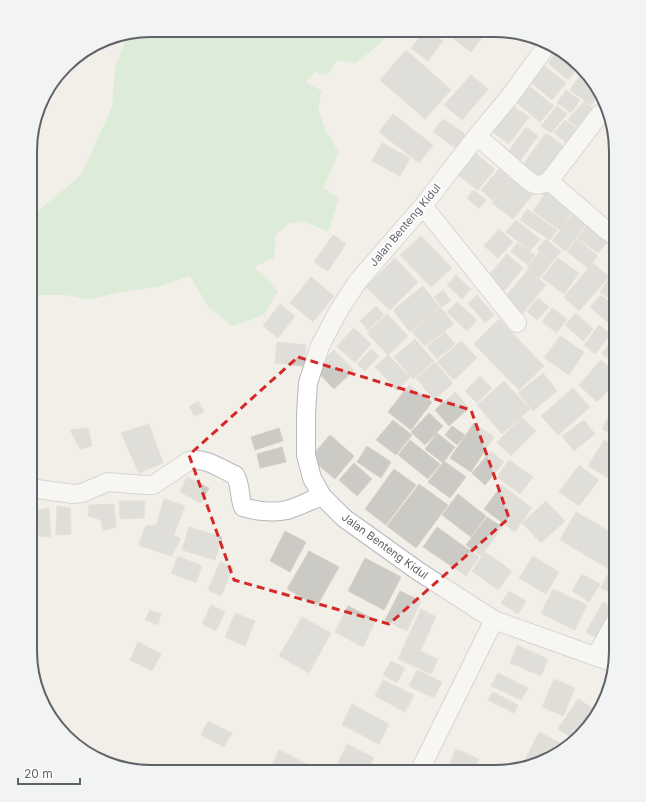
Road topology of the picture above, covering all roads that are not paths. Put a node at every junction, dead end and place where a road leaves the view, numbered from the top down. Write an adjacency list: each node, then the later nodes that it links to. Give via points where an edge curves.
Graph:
1 (544, 49): 3 (street, Jalan Benteng Kidul)
2 (600, 114): 4 (street)
3 (477, 136): 4 (street, via 534,185 541,186); 5 (street, Jalan Benteng Kidul)
4 (549, 181): 6 (street)
5 (424, 206): 7 (street); 9 (street, Jalan Benteng Kidul, via 358,281 320,346 308,383 306,455 312,478)
6 (609, 232)
7 (517, 323)
8 (37, 489): 9 (street, via 73,494 108,482 153,485 194,459 235,475 238,480 240,501 243,507 248,509 286,510)
9 (322, 496): 10 (street, Jalan Benteng Kidul, via 344,518 418,571)
10 (494, 620): 12 (street, Jalan Benteng Kidul); 14 (street)
11 (609, 633): 12 (street)
12 (596, 656): 13 (street, Jalan Benteng Kidul)
13 (609, 661)
14 (422, 765)

